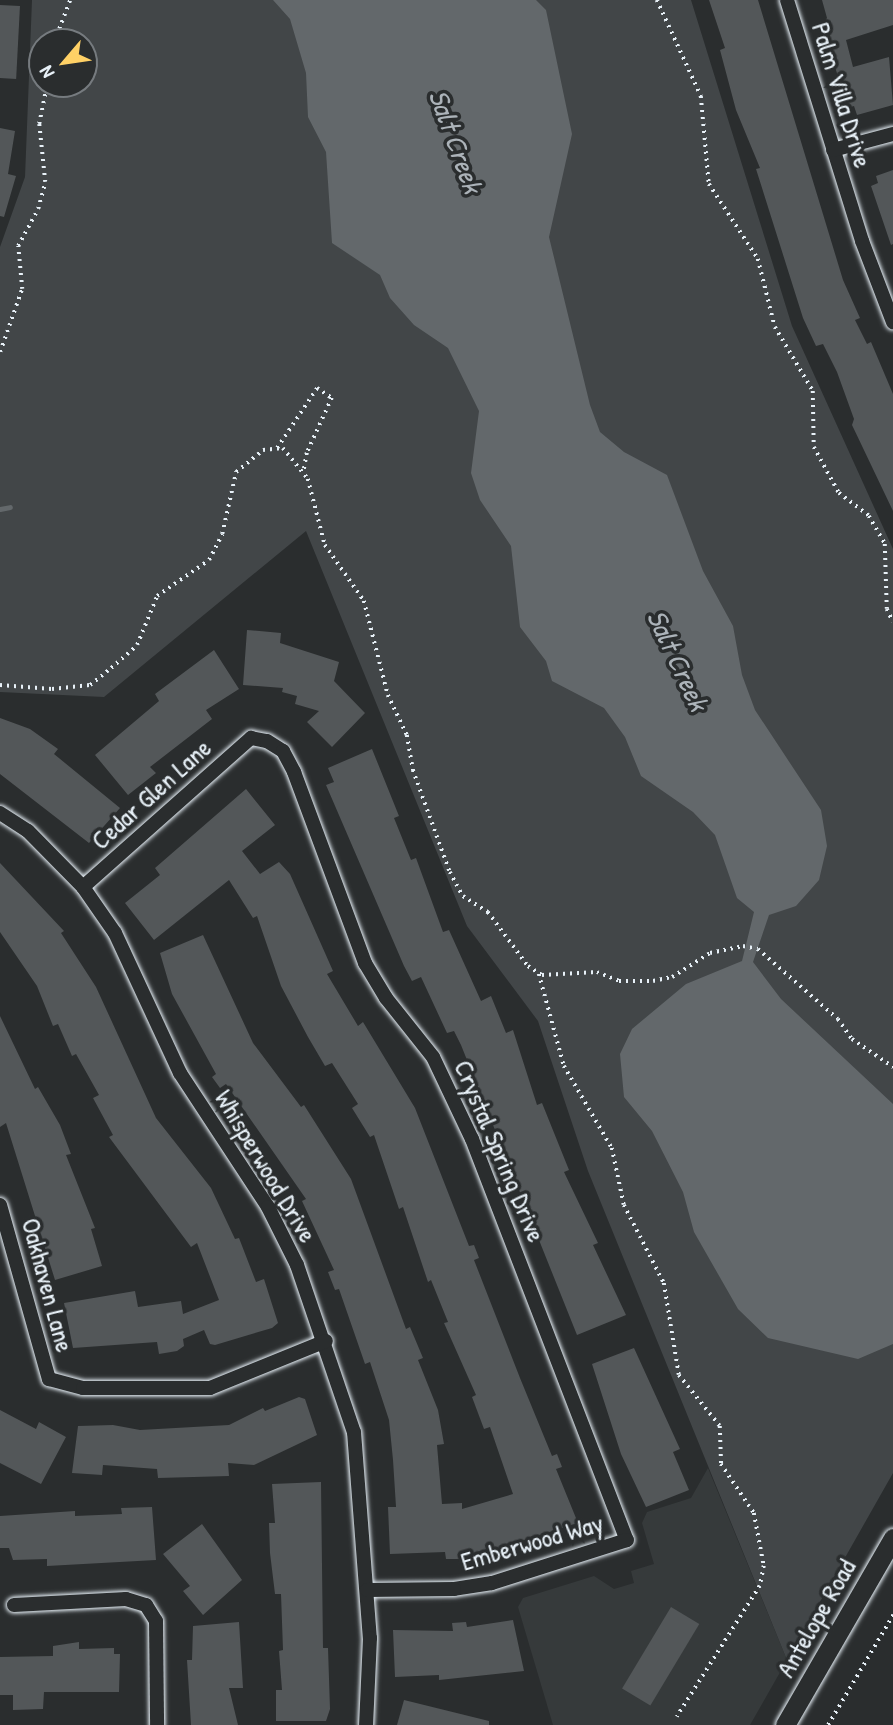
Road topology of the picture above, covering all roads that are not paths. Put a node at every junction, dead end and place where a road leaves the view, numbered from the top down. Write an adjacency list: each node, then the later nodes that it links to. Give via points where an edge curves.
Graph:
1 (787, 0): 3 (street, Palm Villa Drive)
2 (893, 134): 3 (street)
3 (833, 150): 4 (street, Palm Villa Drive)
4 (893, 322)
5 (251, 738): 7 (street, Cedar Glen Lane); 11 (street, Crystal Spring Drive, via 267,741 288,761 365,963 433,1057 467,1127)
6 (0, 813): 7 (street, Whisperwood Drive, via 28,831)
7 (83, 887): 9 (street, Whisperwood Drive, via 115,933 180,1073 268,1207)
8 (0, 1205): 9 (street, Oakhaven Lane, via 49,1379 83,1388 210,1388)
9 (326, 1341): 12 (street, Whisperwood Drive, via 354,1432)
10 (893, 1538): 16 (street, Antelope Road)
11 (627, 1540): 12 (street, Emberwood Way, via 492,1583 454,1589)
12 (367, 1590): 15 (street, Whisperwood Drive)
13 (14, 1605): 14 (street, via 126,1599 146,1605 156,1621)
14 (157, 1725)
15 (366, 1725)
16 (785, 1725)

